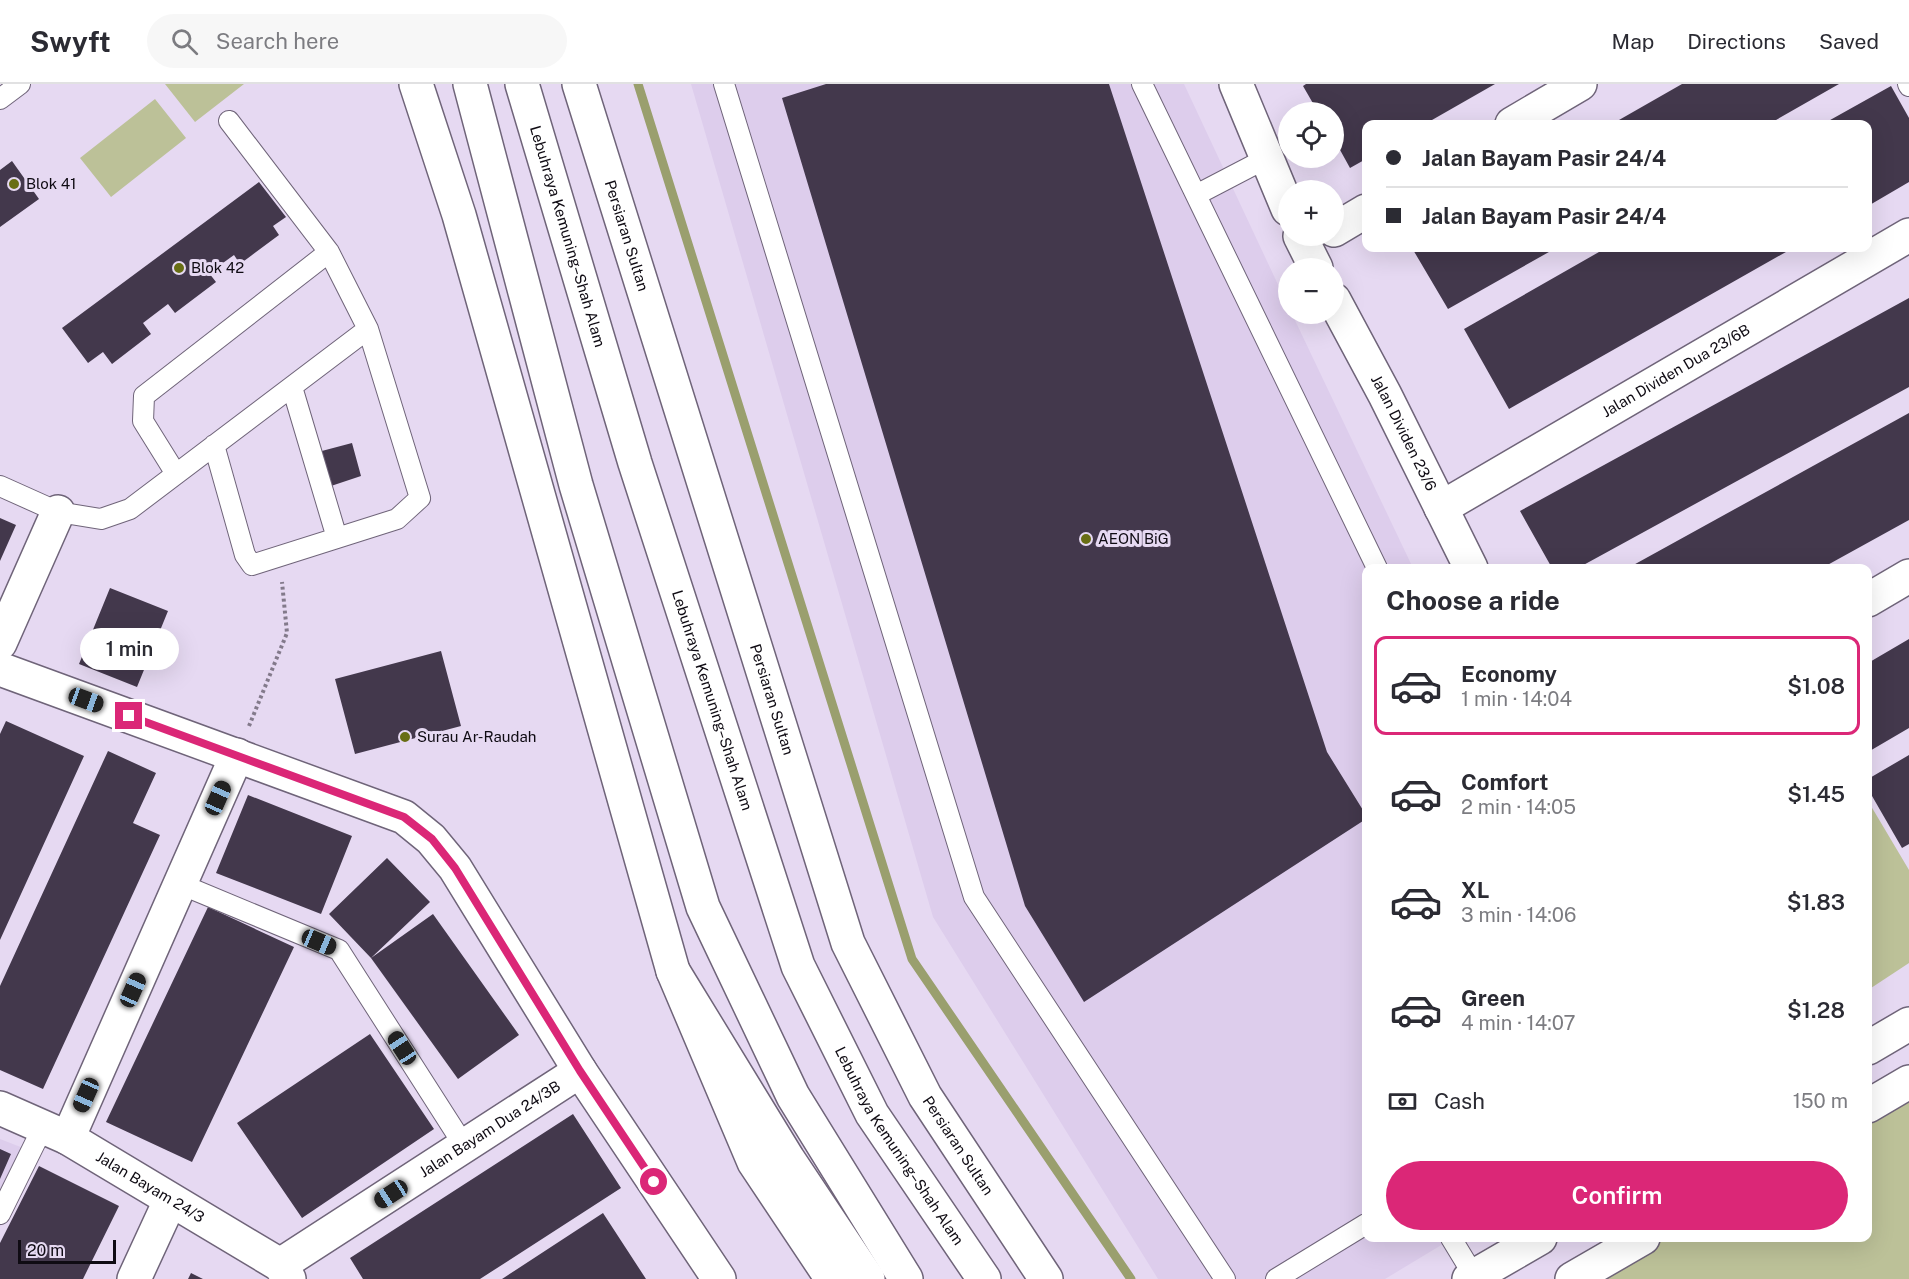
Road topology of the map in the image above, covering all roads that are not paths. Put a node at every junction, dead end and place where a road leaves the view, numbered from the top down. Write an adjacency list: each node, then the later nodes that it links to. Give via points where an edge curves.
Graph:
1 (20, 84): 10 (lane)
2 (416, 84): 37 (main road, via 459,215)
3 (470, 84): 58 (main road, via 576,485 703,907 793,1096)
4 (522, 84): 59 (main road, Lebuhraya Kemuning–Shah Alam, via 635,464 798,966 872,1114)
5 (579, 84): 60 (main road, Persiaran Sultan, via 848,943 925,1096)
6 (724, 84): 61 (lane, via 974,897)
7 (1142, 84): 15 (lane)
8 (1236, 84): 13 (main road)
9 (1580, 84): 11 (main road)
10 (0, 99)
11 (1519, 120)
12 (230, 121): 19 (lane)
13 (1267, 158): 14 (main road); 15 (lane)
14 (1278, 185)
15 (1196, 195): 29 (lane)
16 (1362, 213): 17 (main road)
17 (1344, 224)
18 (1909, 235): 26 (main road, Jalan Dividen Dua 23/6B)
19 (329, 252): 21 (lane); 24 (lane, via 144,396 143,422)
20 (1344, 318): 26 (main road, Jalan Dividen 23/6)
21 (368, 329): 22 (lane); 28 (lane, via 420,498 397,519)
22 (292, 387): 23 (lane); 28 (lane)
23 (214, 445): 24 (lane); 28 (lane, via 245,555 252,565)
24 (176, 474): 27 (lane, via 130,509 101,519)
25 (0, 486): 27 (lane)
26 (1441, 508): 30 (main road, Jalan Dividen 23/6)
27 (58, 512): 33 (main road)
28 (337, 538)
29 (1375, 564)
30 (1469, 564)
31 (1909, 576): 32 (main road)
32 (1872, 598)
33 (0, 643)
34 (0, 669): 35 (main road)
35 (237, 755): 36 (main road); 40 (main road, via 404,817 432,839 455,868)
36 (180, 884): 44 (main road); 45 (lane, via 339,950)
37 (673, 971): 56 (main road, via 754,1162); 57 (main road, via 788,1159)
38 (1909, 1024): 39 (main road)
39 (1872, 1046)
40 (580, 1071): 45 (main road, Jalan Bayam Dua 24/3B); 54 (main road)
41 (1909, 1082): 42 (main road)
42 (1872, 1104)
43 (0, 1108): 44 (main road, Jalan Bayam 24/3)
44 (55, 1132): 46 (main road, Jalan Bayam 24/3); 47 (lane)
45 (465, 1147): 52 (main road, Jalan Bayam Dua 24/3B)
46 (170, 1201): 52 (main road, Jalan Bayam 24/3); 55 (main road)
47 (0, 1214)
48 (1362, 1226): 62 (lane)
49 (1453, 1242): 53 (lane)
50 (1533, 1242): 53 (main road)
51 (1636, 1242): 63 (main road)
52 (285, 1272)
53 (1472, 1277)
54 (715, 1278)
55 (134, 1279)
56 (832, 1279)
57 (868, 1279)
58 (906, 1279)
59 (984, 1279)
60 (1047, 1279)
61 (1225, 1279)
62 (1276, 1279)
63 (1572, 1279)

